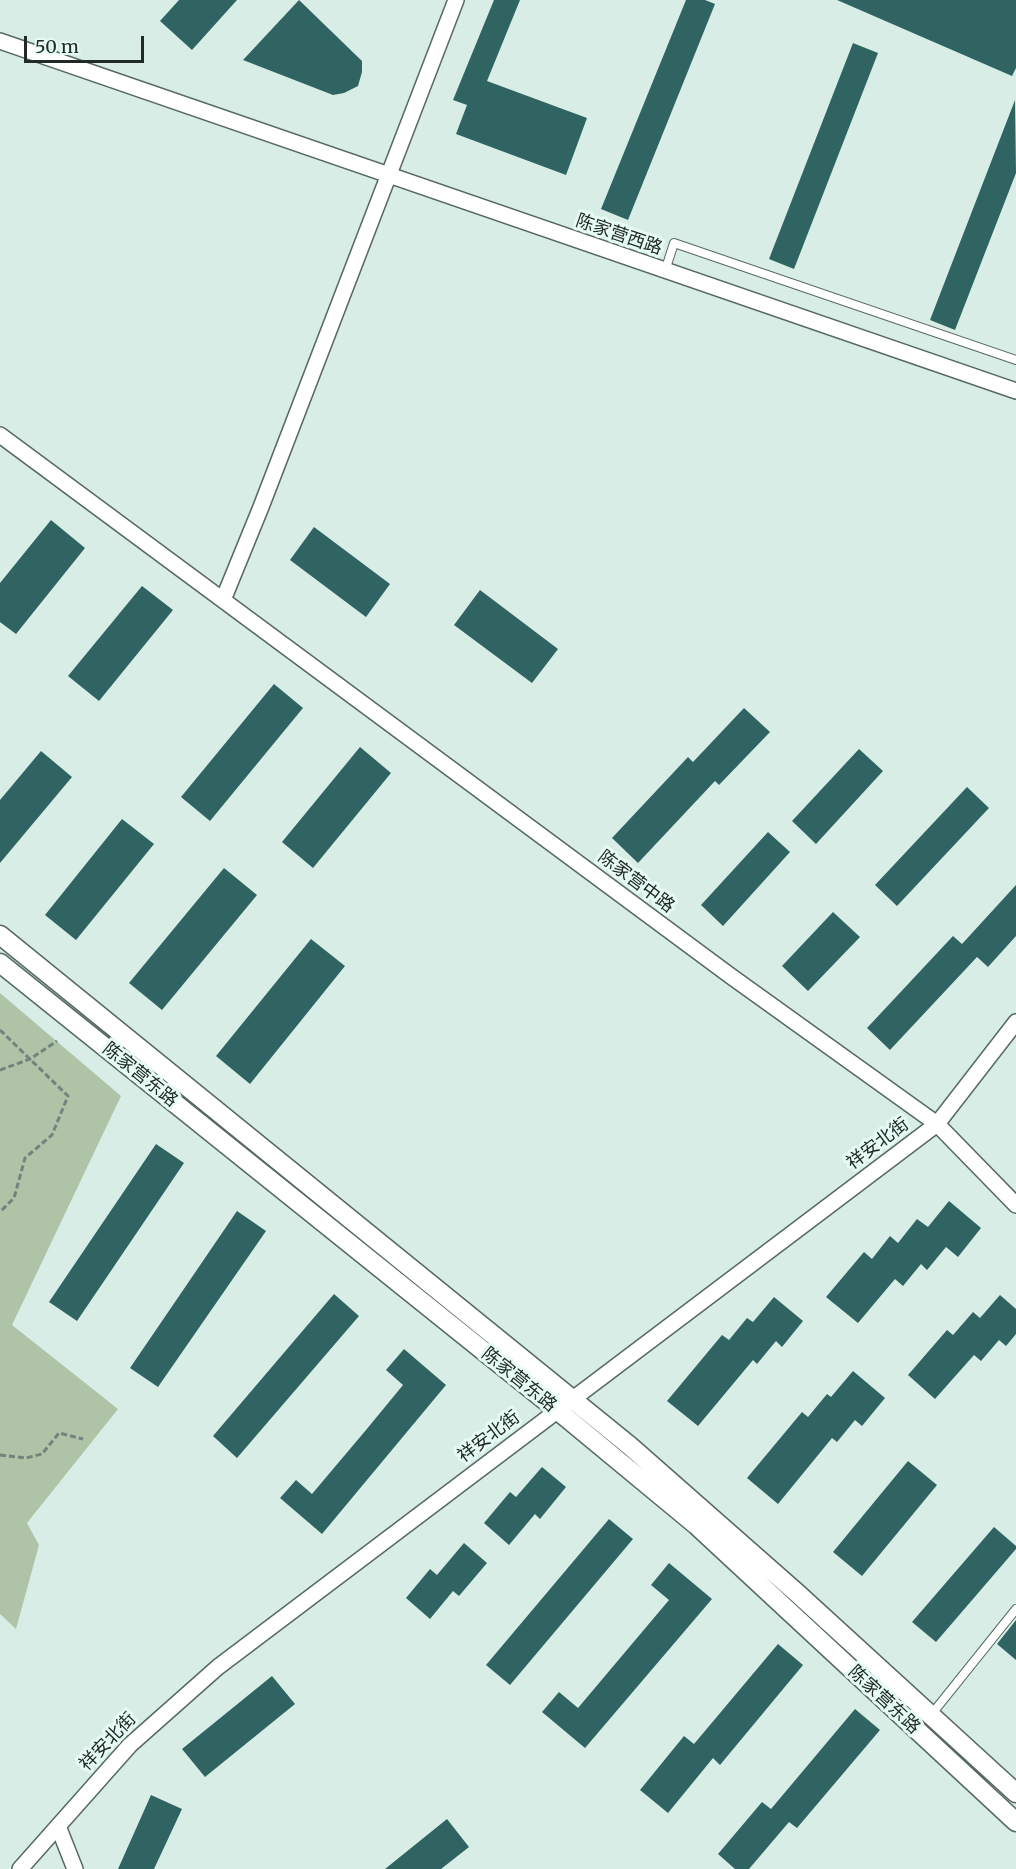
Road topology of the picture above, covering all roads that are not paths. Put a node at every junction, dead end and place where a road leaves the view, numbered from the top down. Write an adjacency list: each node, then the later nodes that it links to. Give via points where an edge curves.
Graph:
1 (456, 0): 3 (street)
2 (0, 40): 3 (street, 陈家营西路)
3 (388, 176): 4 (street, 陈家营西路); 8 (street)
4 (665, 272): 5 (lane, via 674,243); 6 (street, 陈家营西路)
5 (1016, 360)
6 (1016, 392)
7 (0, 435): 8 (street, 陈家营中路)
8 (223, 600): 12 (street, 陈家营中路)
9 (0, 935): 14 (street, 陈家营东路)
10 (0, 963): 15 (street, 陈家营东路)
11 (1016, 1022): 12 (street, 祥安北街)
12 (937, 1124): 13 (street, 陈家营中路); 14 (street, 祥安北街)
13 (1016, 1205)
14 (572, 1399): 15 (street, 祥安北街); 17 (street, 陈家营东路, via 716,1520)
15 (557, 1410): 19 (street, 陈家营东路, via 696,1525); 20 (street, 祥安北街, via 218,1667 129,1745)
16 (1016, 1609): 17 (lane)
17 (930, 1716): 18 (street, 陈家营东路)
18 (1016, 1793)
19 (1016, 1822)
20 (58, 1826): 21 (street, 祥安北街); 22 (street)
21 (20, 1869)
22 (75, 1869)

